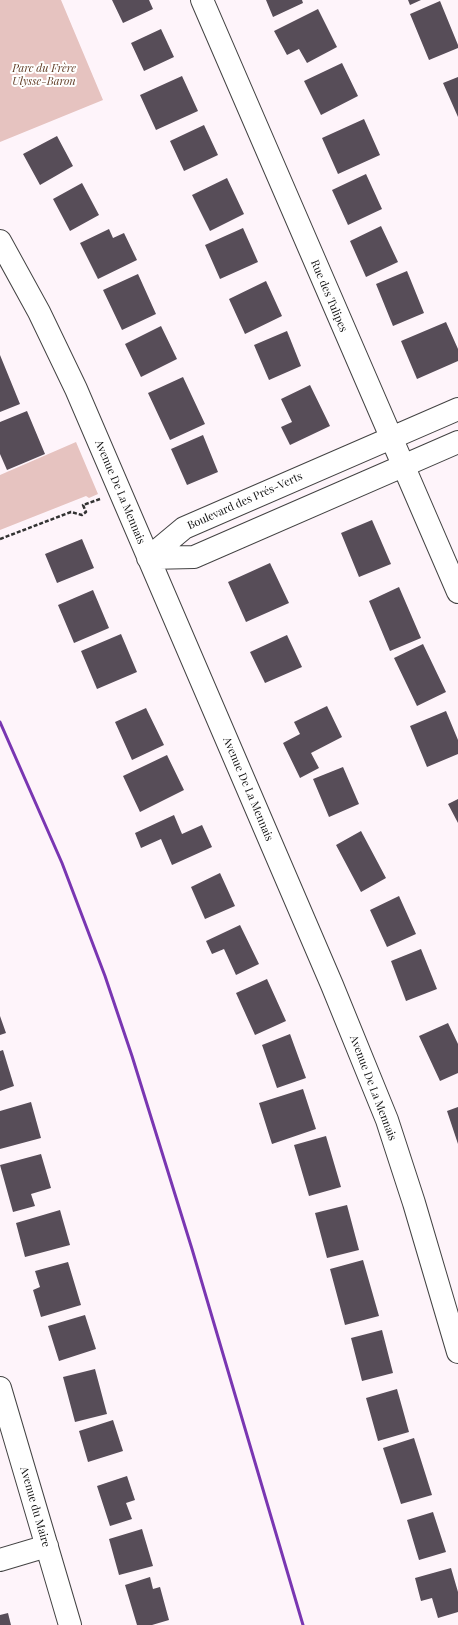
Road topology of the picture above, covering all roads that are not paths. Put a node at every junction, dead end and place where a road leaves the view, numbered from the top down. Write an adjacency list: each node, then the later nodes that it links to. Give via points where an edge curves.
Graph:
1 (202, 0): 4 (street, Rue des Tulipes)
2 (0, 241): 7 (street, Avenue De La Mennais, via 56,347)
3 (458, 409): 4 (street, Boulevard des Prés-Verts)
4 (391, 438): 6 (street, Rue des Tulipes); 7 (street, Boulevard des Prés-Verts, via 184,528)
5 (458, 442): 6 (street)
6 (403, 465): 7 (street, via 194,556); 8 (street, Rue des Tulipes)
7 (148, 558): 9 (street, Avenue De La Mennais, via 378,1097 414,1203)
8 (458, 592)
9 (458, 1352)
10 (0, 1388): 11 (street, Avenue du Maire)
11 (47, 1546): 12 (street); 13 (street, Avenue du Maire)
12 (0, 1560)
13 (70, 1625)

